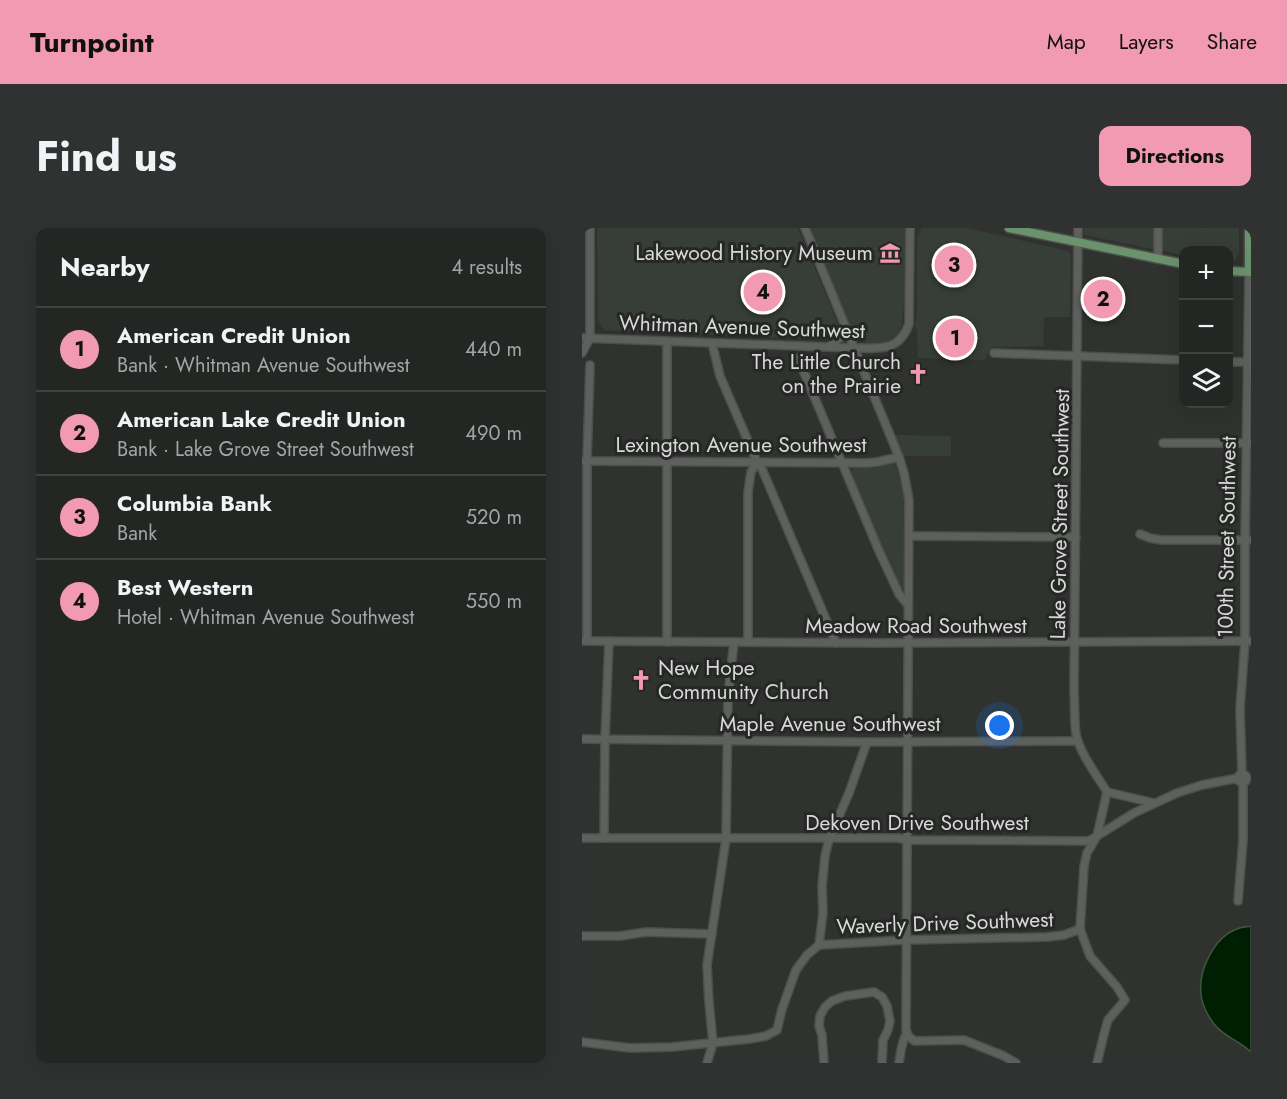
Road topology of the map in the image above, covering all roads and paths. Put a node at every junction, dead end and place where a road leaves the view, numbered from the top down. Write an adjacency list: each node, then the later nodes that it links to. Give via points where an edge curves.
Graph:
1 (590, 228): 14 (street)
2 (805, 228): 13 (street)
3 (910, 228): 18 (street, Whitman Avenue Southwest, via 910,319 906,332 888,347)
4 (1009, 228): 8 (main road)
5 (1078, 228): 8 (street, Lake Grove Street Southwest)
6 (1158, 228): 9 (street)
7 (1249, 228): 12 (main road, 100th Street Southwest)
8 (1078, 242): 9 (main road); 21 (street, Lake Grove Street Southwest)
9 (1158, 259): 10 (main road)
10 (1179, 263)
11 (1233, 271): 12 (main road)
12 (1250, 272): 25 (street, 100th Street Southwest)
13 (846, 329): 17 (street); 18 (street)
14 (586, 338): 15 (street, Whitman Avenue Southwest); 19 (street)
15 (667, 341): 16 (street, Whitman Avenue Southwest); 31 (street)
16 (712, 343): 17 (street, Whitman Avenue Southwest); 32 (street, via 720,376)
17 (829, 347): 18 (street, Whitman Avenue Southwest)
18 (854, 348): 29 (street)
19 (582, 353)
20 (994, 353): 21 (street)
21 (1078, 356): 23 (street); 36 (street, Lake Grove Street Southwest)
22 (798, 358): 33 (street)
23 (1179, 360)
24 (1233, 362): 25 (street)
25 (1248, 362): 27 (street, 100th Street Southwest)
26 (590, 365): 30 (street)
27 (1248, 442): 28 (street); 37 (street, 100th Street Southwest)
28 (1163, 443)
29 (899, 457): 33 (street, Lexington Avenue Southwest); 35 (street, via 909,500)
30 (585, 461): 31 (street, Lexington Avenue Southwest); 39 (street)
31 (668, 461): 32 (street, Lexington Avenue Southwest); 42 (street)
32 (757, 462): 33 (street, Lexington Avenue Southwest); 44 (street, via 748,492); 46 (street)
33 (843, 463): 38 (street, via 879,551)
34 (1140, 534): 37 (street, via 1161,540)
35 (910, 536): 36 (street); 38 (street)
36 (1076, 537): 45 (street, Lake Grove Street Southwest)
37 (1248, 540): 41 (street, 100th Street Southwest)
38 (908, 606): 47 (street)
39 (584, 641): 40 (street, Meadow Road Southwest)
40 (609, 641): 42 (street, Meadow Road Southwest); 49 (street)
41 (1248, 641): 45 (street, Meadow Road Southwest); 54 (street, 100th Street Southwest, via 1240,706)
42 (667, 642): 43 (street, Meadow Road Southwest)
43 (734, 642): 44 (street, Meadow Road Southwest); 50 (street)
44 (748, 642): 46 (street, Meadow Road Southwest)
45 (1075, 642): 47 (street, Meadow Road Southwest); 51 (street, Lake Grove Street Southwest)
46 (836, 643): 47 (street, Meadow Road Southwest)
47 (909, 643): 53 (street)
48 (582, 739): 49 (street, Maple Avenue Southwest)
49 (605, 739): 50 (street, Maple Avenue Southwest); 59 (street)
50 (727, 741): 52 (street, Maple Avenue Southwest); 60 (street)
51 (1078, 741): 53 (street, Maple Avenue Southwest); 55 (street, Lake Grove Street Southwest)
52 (867, 742): 53 (street, Maple Avenue Southwest); 61 (street)
53 (907, 742): 62 (street)
54 (1244, 778): 56 (street, Dekoven Drive Southwest, via 1202,785); 63 (street, 100th Street Southwest)
55 (1107, 792): 56 (street); 57 (street)
56 (1154, 803): 57 (street, Dekoven Drive Southwest)
57 (1097, 836): 62 (street, Dekoven Drive Southwest, via 1089,841); 64 (street, via 1084,866)
58 (582, 838): 59 (street, Dekoven Drive Southwest)
59 (604, 838): 60 (street, Dekoven Drive Southwest)
60 (726, 839): 61 (street, Dekoven Drive Southwest); 65 (street)
61 (829, 839): 62 (street, Dekoven Drive Southwest); 68 (street)
62 (907, 840): 67 (street)
63 (1238, 901)
64 (1080, 929): 67 (street, Waverly Drive Southwest, via 1047,937); 77 (street, via 1090,956 1125,1000 1108,1020)
65 (712, 934): 66 (street, via 646,932); 71 (street, via 707,979)
66 (582, 936)
67 (906, 940): 68 (street, Waverly Drive Southwest); 69 (street)
68 (819, 945): 71 (street, Waverly Drive Southwest, via 796,969 776,1032)
69 (907, 1033): 75 (street); 76 (street, via 916,1042 970,1042)
70 (582, 1042): 71 (street, Waverly Drive Southwest, via 648,1048)
71 (713, 1042): 72 (street)
72 (707, 1063)
73 (824, 1063): 74 (street, via 819,1016 825,1007 845,996 874,992 882,997 890,1020 883,1040)
74 (882, 1063)
75 (899, 1063)
76 (1016, 1063)
77 (1097, 1063)

